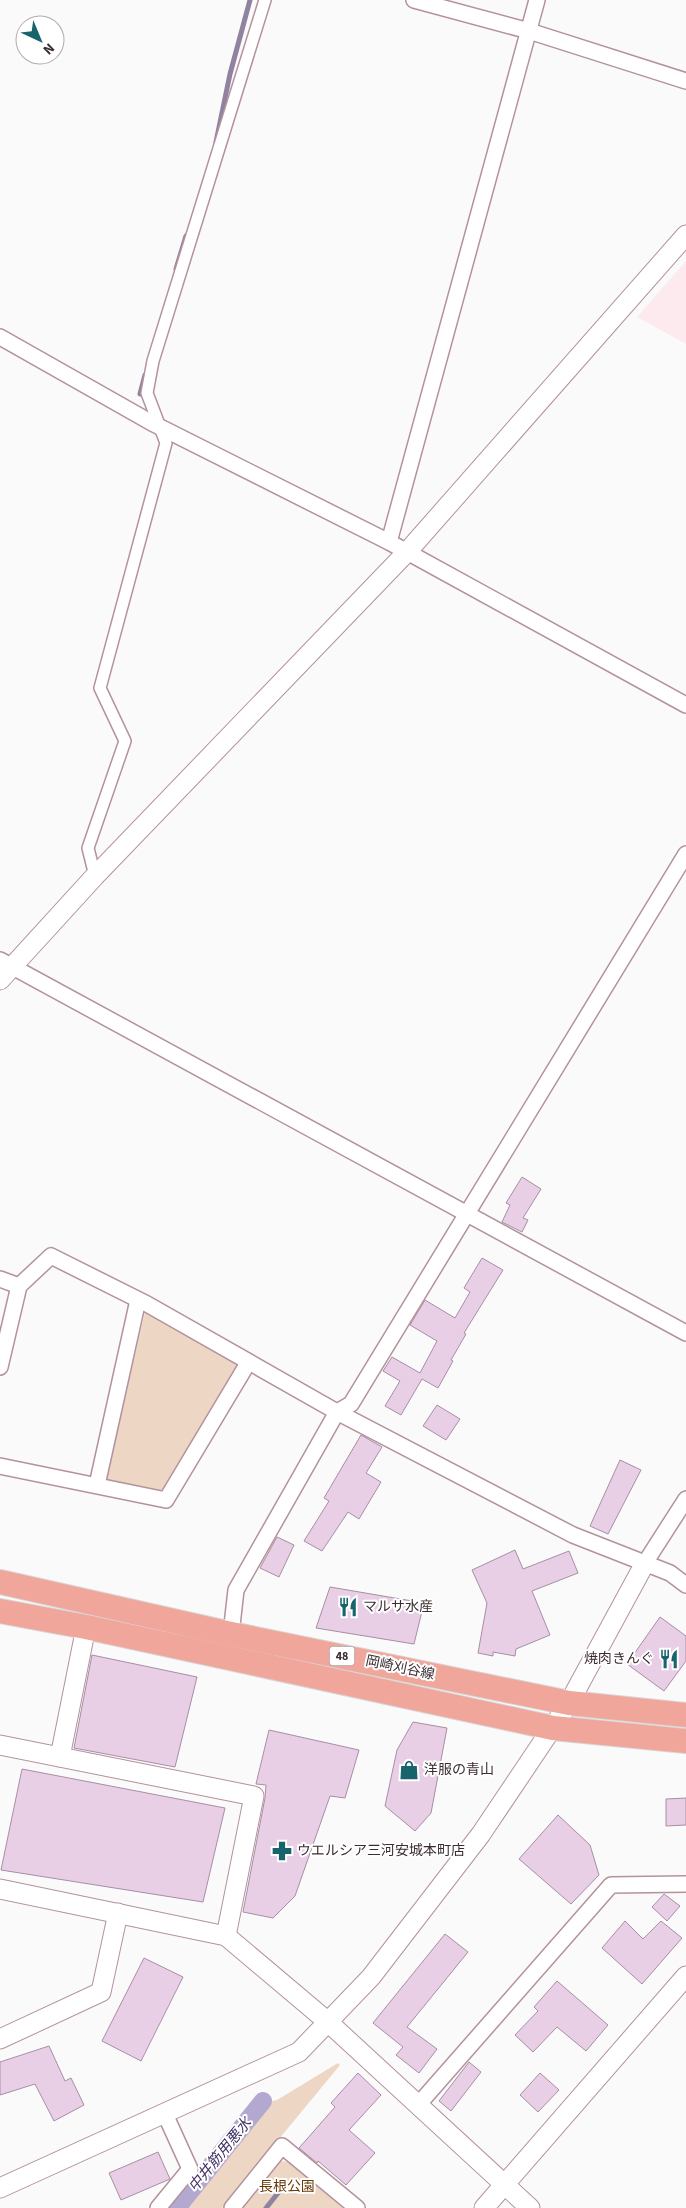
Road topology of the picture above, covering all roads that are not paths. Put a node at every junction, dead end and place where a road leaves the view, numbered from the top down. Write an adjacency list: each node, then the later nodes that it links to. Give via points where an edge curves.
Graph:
1 (266, 0): 8 (street, via 153,361 147,394)
2 (414, 0): 4 (street)
3 (537, 0): 4 (street)
4 (529, 31): 5 (street); 9 (street)
5 (686, 81)
6 (686, 235): 10 (street)
7 (0, 337): 8 (street)
8 (159, 427): 9 (street); 13 (street, via 166,443 100,688 125,741 88,848)
9 (389, 542): 10 (street)
10 (408, 552): 11 (street); 13 (street)
11 (686, 705)
12 (686, 854): 15 (street)
13 (95, 876): 14 (street)
14 (4, 969): 15 (street)
15 (467, 1214): 19 (street); 22 (street, via 351,1404)
16 (0, 1279): 17 (street)
17 (19, 1286): 18 (street, via 51,1256); 21 (street)
18 (138, 1300): 20 (street); 24 (street)
19 (686, 1333)
20 (248, 1363): 22 (street); 24 (street, via 166,1500)
21 (0, 1367)
22 (337, 1412): 26 (street, via 573,1535); 31 (street, via 236,1590)
23 (0, 1466): 24 (street)
24 (97, 1485)
25 (686, 1499): 26 (street)
26 (645, 1563): 28 (street, via 670,1573); 32 (street)
27 (0, 1582): 31 (main road, 岡崎刈谷線 / 48)
28 (686, 1585)
29 (0, 1611): 30 (main road, 岡崎刈谷線 / 48)
30 (86, 1627): 34 (main road, 岡崎刈谷線 / 48); 37 (street)
31 (231, 1634): 32 (main road, 岡崎刈谷線 / 48)
32 (569, 1703): 33 (main road, 岡崎刈谷線 / 48); 34 (street)
33 (686, 1715)
34 (553, 1728): 35 (main road, 岡崎刈谷線 / 48); 43 (street, via 481,1834 370,1977)
35 (686, 1741)
36 (0, 1745): 37 (street)
37 (60, 1757): 41 (street, via 254,1796)
38 (686, 1884): 45 (street, via 611,1885)
39 (0, 1889): 40 (street)
40 (118, 1913): 41 (street); 44 (street, via 101,1992)
41 (226, 1936): 43 (street)
42 (686, 1976): 47 (street)
43 (328, 2022): 45 (street); 46 (street, via 299,2052)
44 (0, 2039)
45 (418, 2105): 47 (street)
46 (165, 2114): 48 (street); 49 (street, via 190,2169)
47 (504, 2184): 52 (street); 53 (street)
48 (1, 2185)
49 (158, 2208)
50 (232, 2208): 51 (street, via 282,2146)
51 (357, 2208)
52 (484, 2208)
53 (530, 2208)

